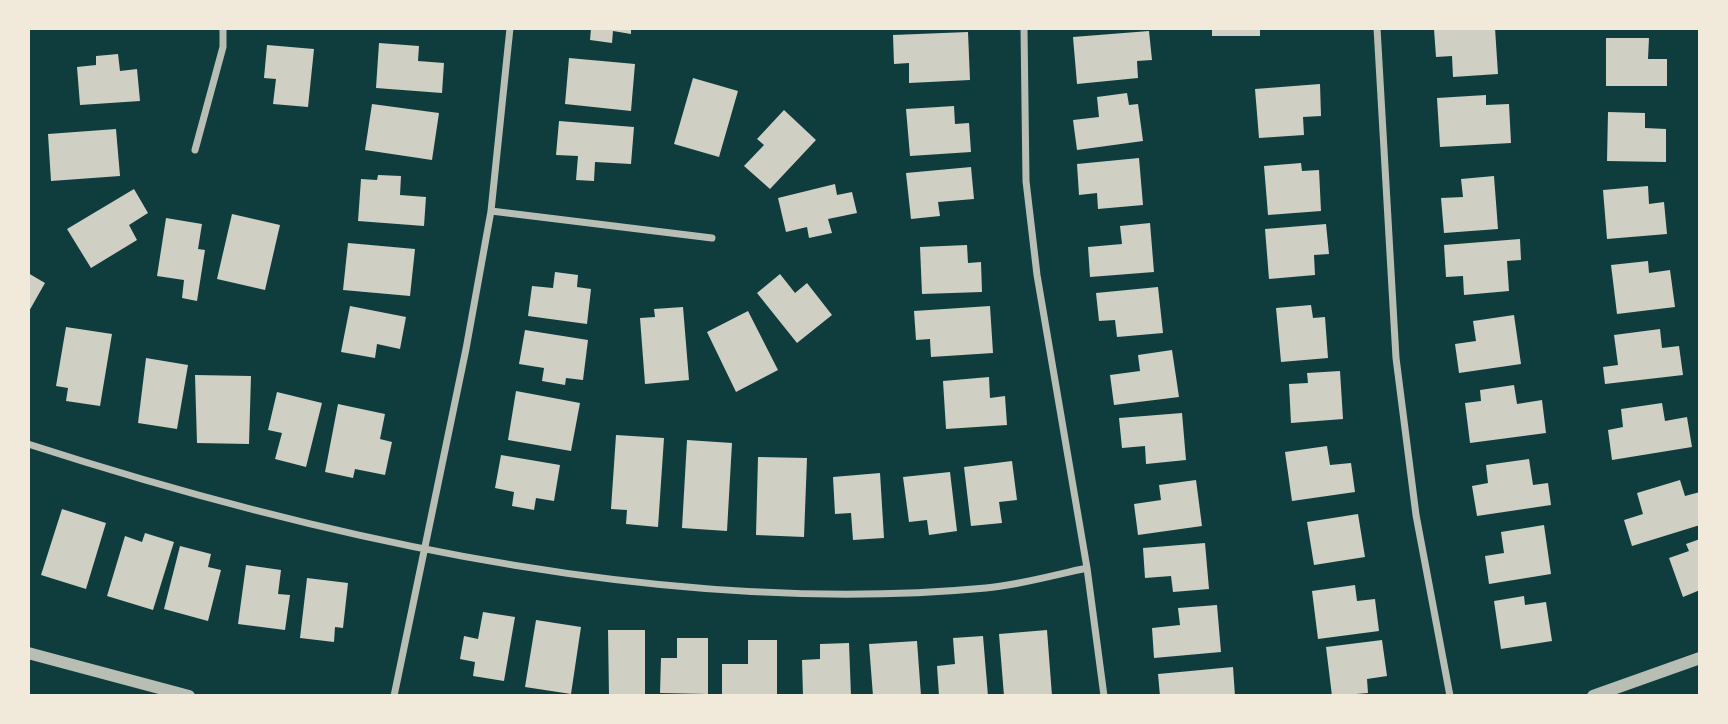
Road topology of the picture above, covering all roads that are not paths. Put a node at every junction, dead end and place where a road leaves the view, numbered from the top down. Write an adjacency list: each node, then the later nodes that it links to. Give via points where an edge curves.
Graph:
1 (223, 28): 5 (street, via 223,47)
2 (510, 28): 6 (street)
3 (1024, 28): 10 (street, via 1026,181 1037,275)
4 (1377, 28): 16 (street, via 1396,358 1416,515)
5 (195, 150)
6 (491, 211): 7 (street); 9 (street)
7 (712, 238)
8 (28, 444): 9 (street, via 253,511)
9 (423, 547): 10 (street, via 555,571 812,595 988,588); 14 (street)
10 (1087, 568): 15 (street)
11 (28, 653): 13 (street)
12 (1700, 658): 17 (street)
13 (189, 696)
14 (394, 696)
15 (1104, 696)
16 (1450, 696)
17 (1593, 696)

